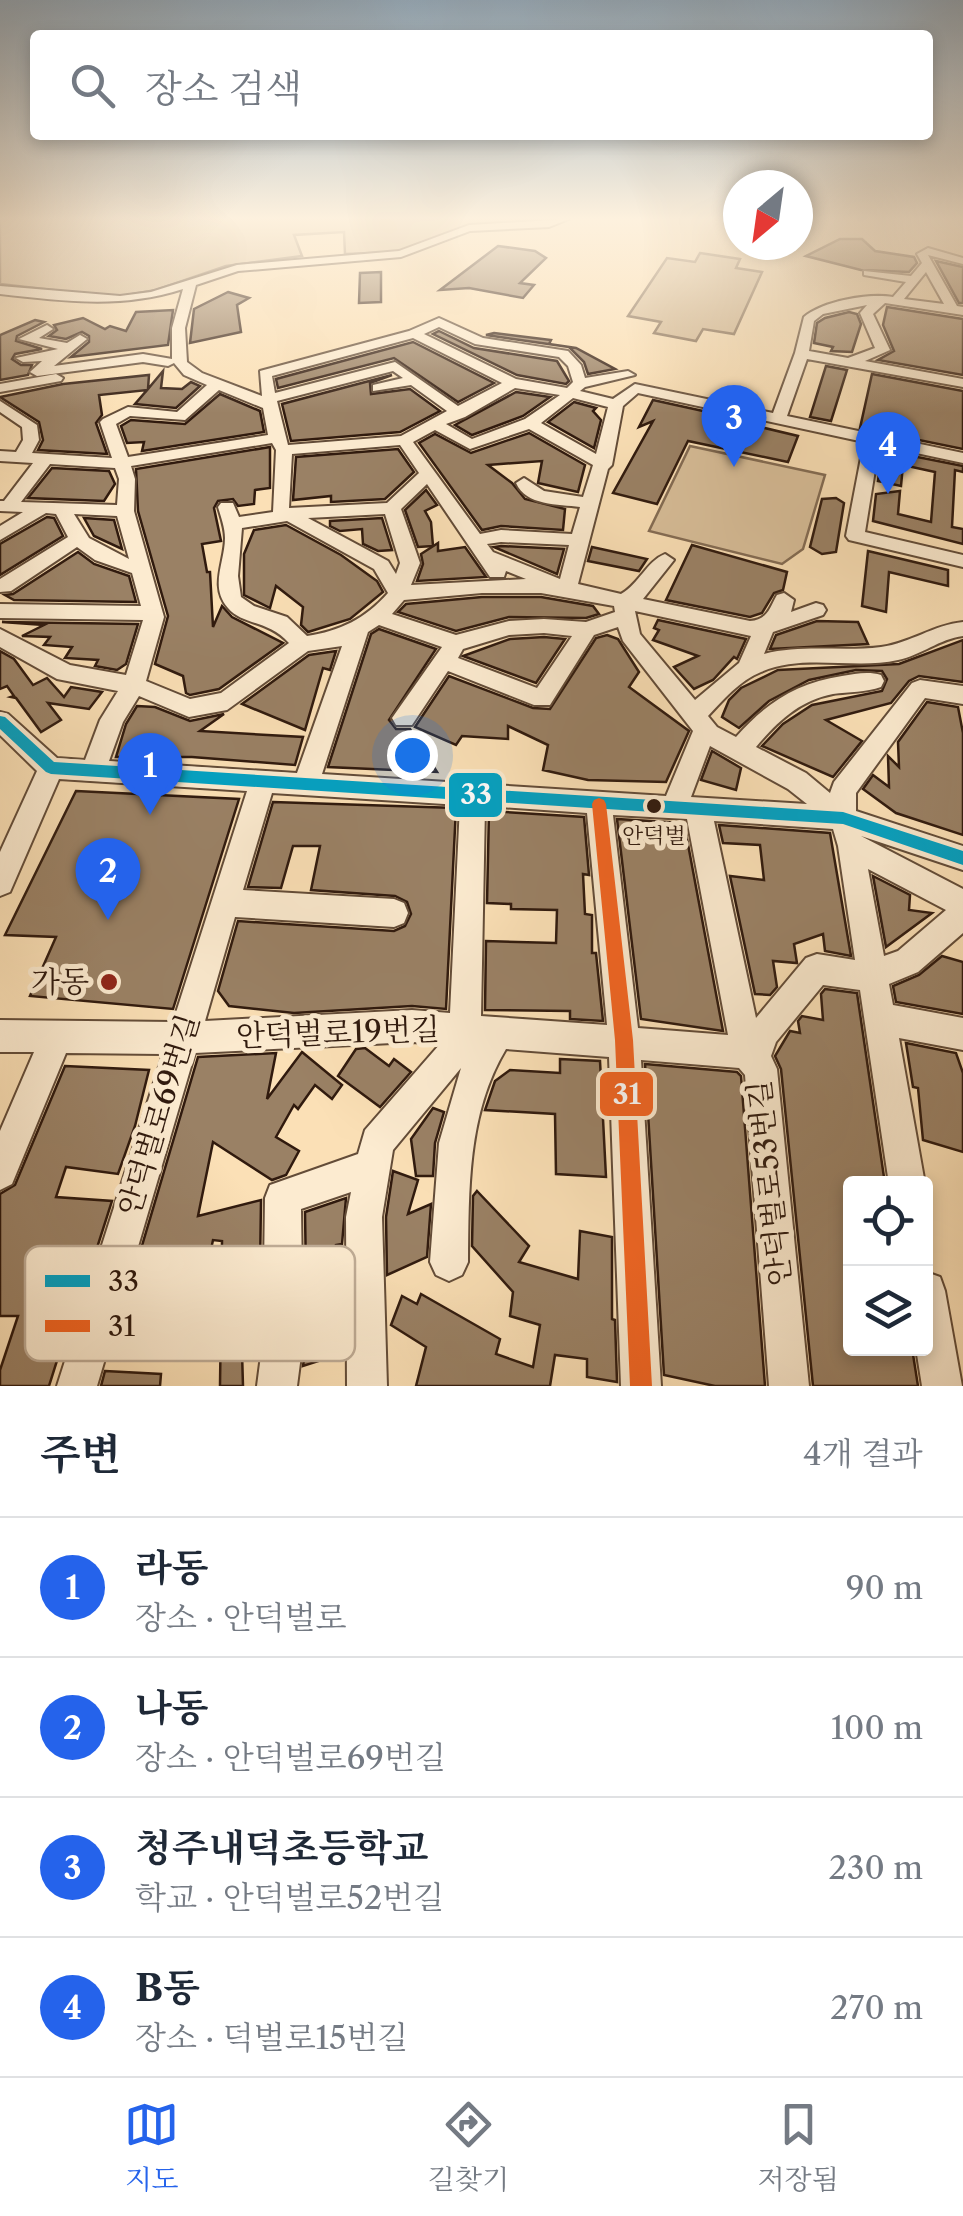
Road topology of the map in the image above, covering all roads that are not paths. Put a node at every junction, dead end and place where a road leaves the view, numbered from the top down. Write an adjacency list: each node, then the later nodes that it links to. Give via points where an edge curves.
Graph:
1 (184, 284): 6 (street, via 120,300)
2 (190, 284): 17 (street, via 176,324)
3 (909, 284): 8 (street)
4 (939, 284): 5 (street)
5 (942, 289): 7 (street); 10 (street)
6 (5, 291): 9 (street)
7 (963, 291)
8 (889, 300): 10 (street); 14 (street, via 820,311 808,320); 18 (street, via 866,314 882,350)
9 (0, 302)
10 (958, 310)
11 (46, 329): 15 (street, via 26,340 74,343)
12 (414, 334): 13 (street); 25 (street); 28 (street, via 438,322 480,341 563,354 574,365)
13 (359, 347): 19 (street); 29 (street, via 265,374)
14 (802, 354): 18 (street); 33 (street)
15 (53, 356): 16 (street); 21 (street)
16 (22, 358)
17 (173, 361): 21 (street); 24 (street)
18 (846, 363): 23 (street)
19 (389, 367): 22 (street); 29 (street)
20 (628, 376): 28 (street)
21 (37, 377): 26 (street)
22 (414, 380): 27 (street); 32 (street)
23 (963, 383)
24 (217, 384): 29 (street); 47 (street, via 180,417 128,412 108,422)
25 (513, 384): 28 (street); 32 (street)
26 (0, 388)
27 (378, 388)
28 (576, 388): 31 (street); 35 (street, via 548,416)
29 (270, 402): 40 (street)
30 (0, 404): 42 (street, via 28,425 31,440)
31 (616, 404): 33 (street, via 635,388); 46 (street)
32 (460, 414): 37 (street)
33 (780, 416): 38 (street)
34 (408, 418): 37 (street)
35 (530, 422): 37 (street, via 470,444); 46 (street)
36 (304, 428): 40 (street, via 300,441)
37 (431, 428): 39 (street)
38 (872, 439): 43 (street); 62 (street, via 855,536)
39 (404, 440): 40 (street); 48 (street)
40 (280, 444): 47 (street); 55 (street, via 280,510)
41 (0, 456): 42 (street)
42 (21, 458): 44 (street)
43 (963, 458)
44 (44, 460): 47 (street); 51 (street)
45 (568, 461): 46 (street)
46 (600, 462): 50 (street)
47 (122, 464): 54 (street)
48 (428, 473): 53 (street); 58 (street)
49 (524, 483): 50 (street, via 540,496)
50 (590, 503): 59 (street)
51 (5, 506): 52 (street)
52 (54, 507): 54 (street); 56 (street); 57 (street)
53 (392, 508): 55 (street); 67 (street, via 410,563)
54 (125, 511): 63 (street)
55 (291, 518): 67 (street, via 382,565); 78 (street, via 230,516 238,544 227,568 228,594 239,609 280,622)
56 (0, 534)
57 (76, 540): 63 (street); 65 (street)
58 (477, 540): 59 (street); 60 (street)
59 (578, 540): 66 (street)
60 (491, 558): 64 (street); 66 (street)
61 (665, 560): 69 (street)
62 (963, 561)
63 (140, 568): 72 (street)
64 (504, 585): 66 (street); 67 (street)
65 (4, 586)
66 (567, 589): 69 (street, via 598,593)
67 (398, 594): 73 (street)
68 (784, 600): 74 (street)
69 (624, 609): 74 (street, via 663,608 726,626); 76 (street); 88 (street, via 630,636)
70 (816, 610): 74 (street)
71 (0, 611): 72 (street)
72 (152, 613): 83 (street)
73 (369, 622): 78 (street, via 343,638); 79 (street, via 414,632); 93 (street)
74 (765, 627): 81 (street)
75 (963, 629): 80 (street, via 936,630 903,651)
76 (587, 630): 79 (street, via 510,628); 79 (street, via 542,700)
77 (0, 637): 83 (street, via 65,673)
78 (302, 644): 83 (street, via 227,701 189,708)
79 (450, 652): 86 (street)
80 (851, 658): 81 (street, via 803,656); 82 (street)
81 (748, 669): 88 (street, via 733,676)
82 (873, 681): 84 (street); 89 (street, via 823,685 793,696)
83 (134, 685): 91 (street)
84 (920, 689): 85 (street); 97 (street, via 844,790)
85 (963, 694)
86 (404, 718)
87 (0, 721): 90 (street)
88 (699, 723): 89 (street); 96 (street)
89 (739, 750): 97 (street, via 797,780)
90 (51, 768): 91 (street); 99 (street)
91 (93, 772): 92 (street)
92 (263, 781): 93 (street); 100 (street, 안덕벌로69번길)
93 (306, 784): 94 (street)
94 (473, 795): 95 (street); 106 (street)
95 (599, 804): 96 (street); 111 (street)
96 (686, 807): 97 (street); 112 (street, 안덕벌로53번길)
97 (847, 832): 98 (street); 101 (street); 104 (street)
98 (963, 858)
99 (0, 883)
100 (227, 904): 102 (street); 110 (street, 안덕벌로69번길)
101 (963, 904)
102 (394, 913)
103 (963, 914): 104 (street, via 908,962)
104 (870, 977): 105 (street); 112 (street, via 816,970 764,1032 756,1053)
105 (878, 1018): 107 (street); 115 (street)
106 (482, 1031): 110 (street, 안덕벌로19번길, via 412,1026); 111 (street, 안덕벌로19번길); 113 (street, via 455,1052 376,1142); 118 (street, via 452,1158)
107 (963, 1034)
108 (57, 1035): 109 (street, 안덕벌로19번길); 110 (street, 안덕벌로19번길); 114 (street)
109 (0, 1036)
110 (181, 1038): 116 (street, 안덕벌로69번길)
111 (624, 1040): 112 (street, 안덕벌로19번길); 125 (street)
112 (747, 1052): 126 (street, 안덕벌로53번길, via 761,1069)
113 (373, 1166): 117 (street, via 283,1198); 124 (street, via 364,1217)
114 (0, 1172)
115 (905, 1176)
116 (119, 1246)
117 (283, 1246)
118 (450, 1262)
119 (933, 1333): 127 (street)
120 (84, 1361): 122 (street, 안덕벌로69번길)
121 (280, 1361): 123 (street)
122 (77, 1386)
123 (277, 1386)
124 (367, 1386)
125 (641, 1386)
126 (790, 1386)
127 (942, 1386)

